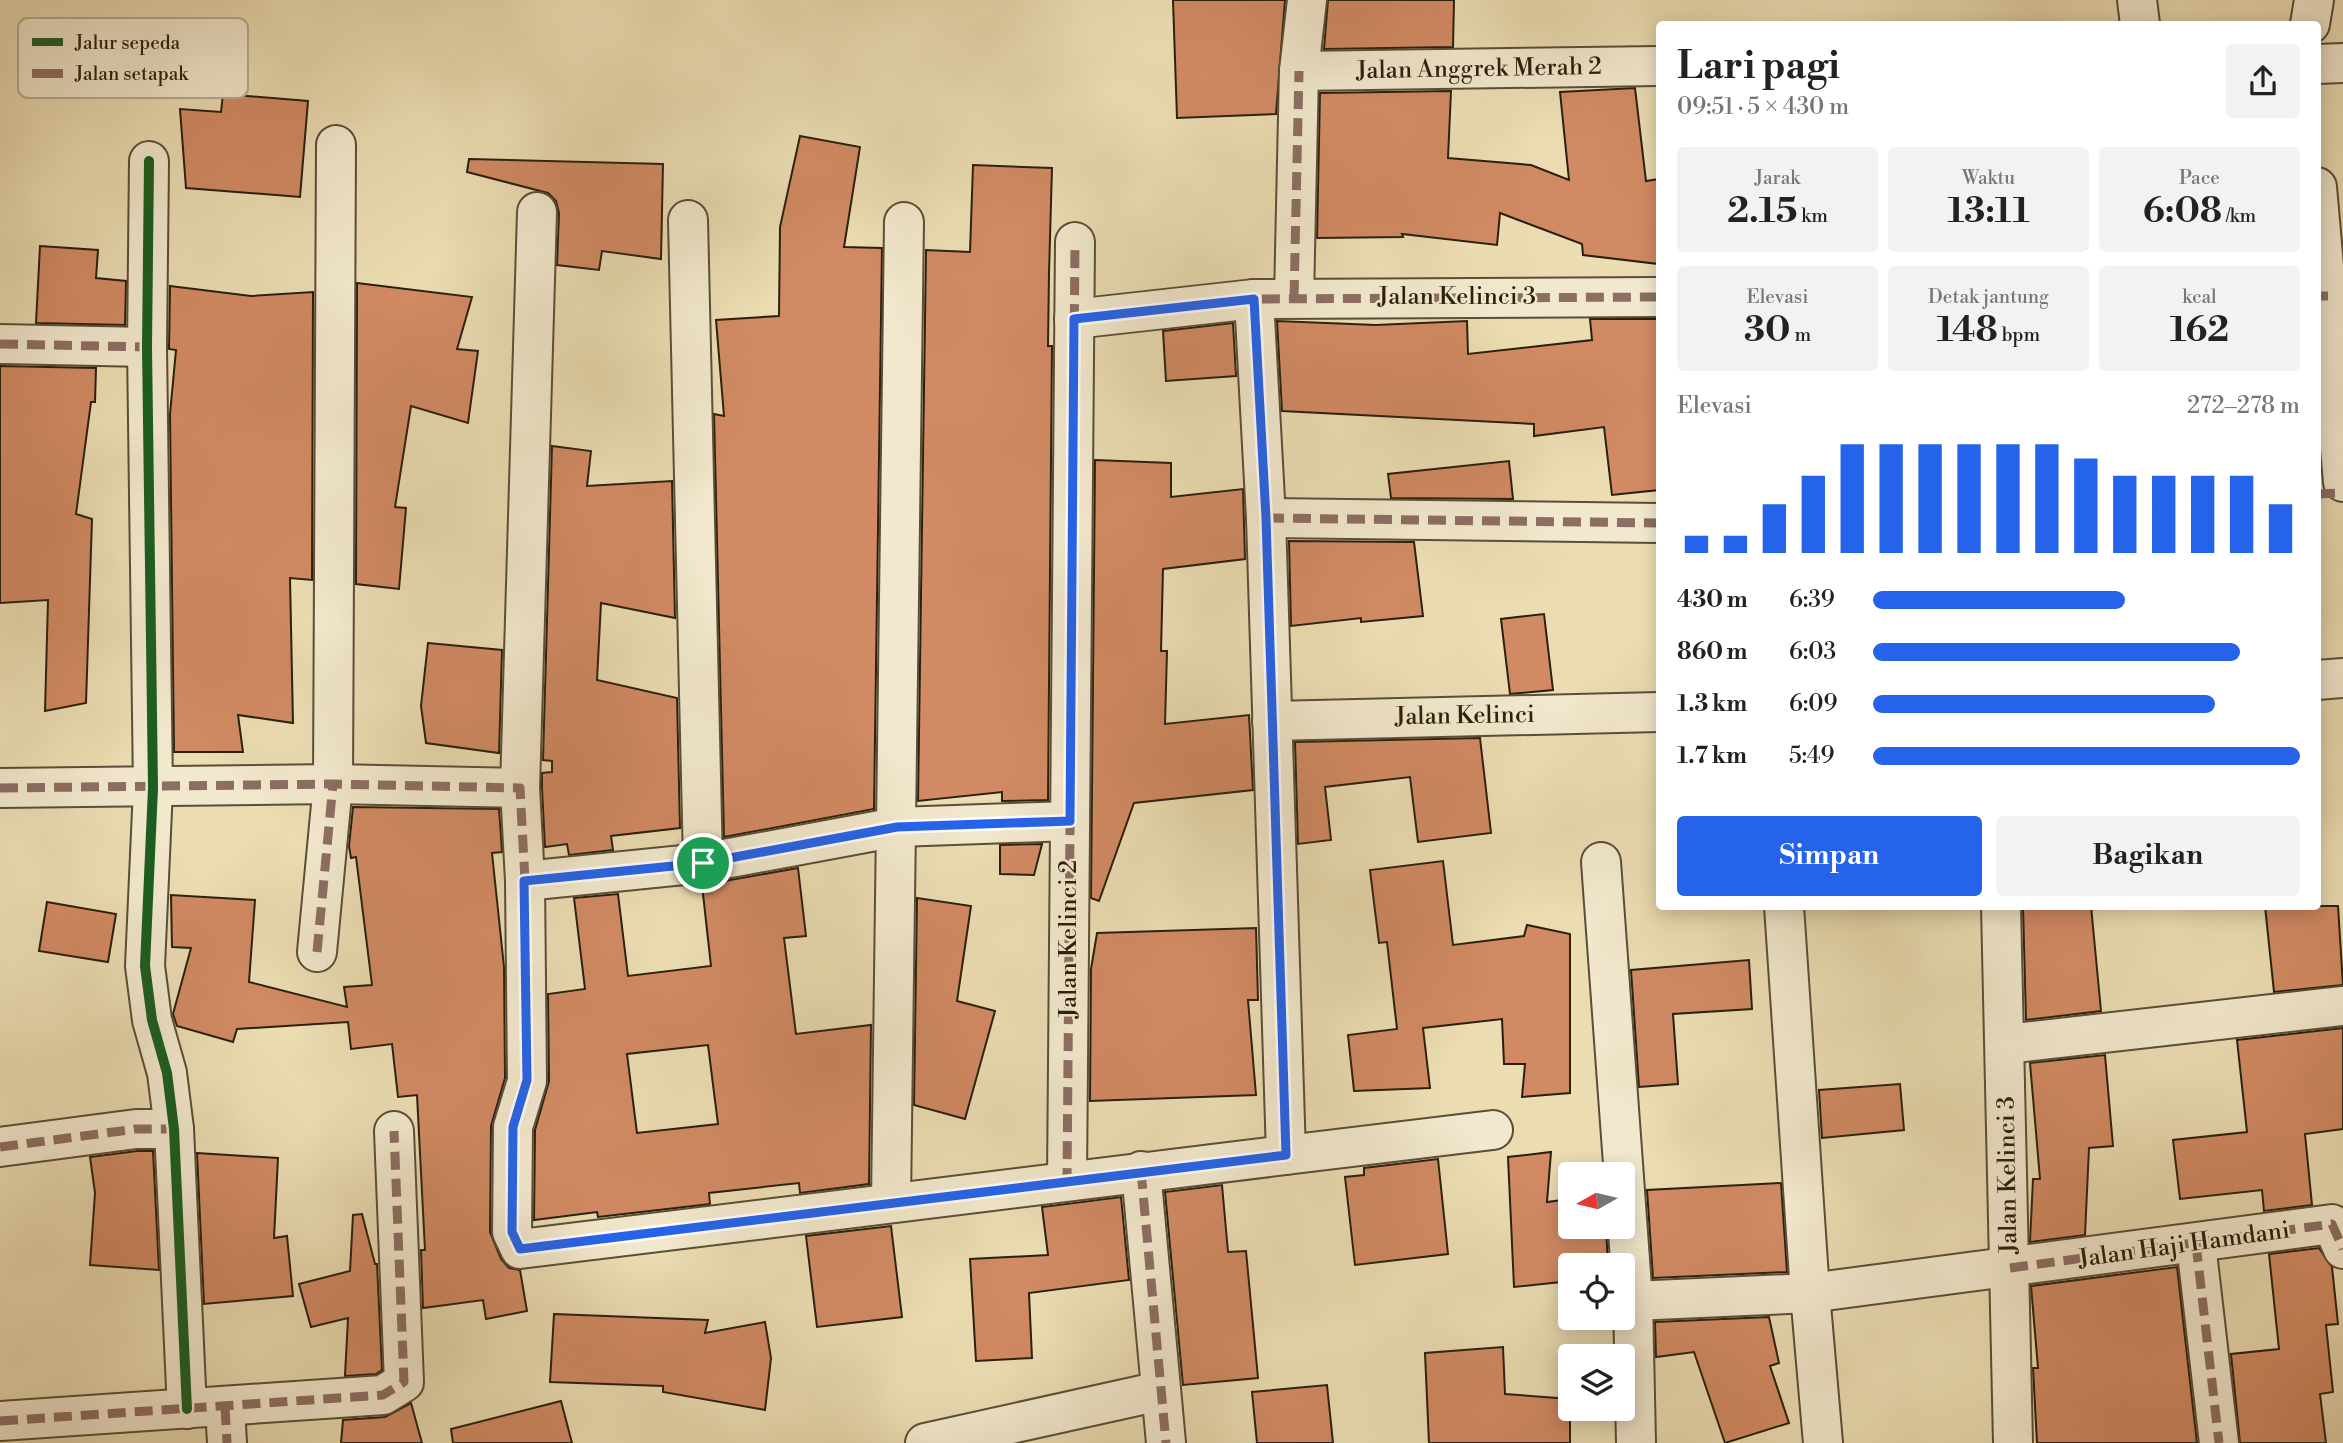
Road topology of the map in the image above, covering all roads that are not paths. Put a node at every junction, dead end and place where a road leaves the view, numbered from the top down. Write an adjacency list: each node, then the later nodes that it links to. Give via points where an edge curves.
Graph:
1 (1307, 0): 9 (street)
2 (2137, 0): 4 (street)
3 (2314, 0): 5 (street)
4 (2140, 21)
5 (2310, 21)
6 (2343, 63): 7 (street)
7 (2321, 64)
8 (1656, 66): 9 (street, Jalan Anggrek Merah 2)
9 (1299, 71): 19 (street)
10 (336, 145): 33 (street)
11 (149, 162): 23 (street)
12 (537, 212): 36 (street)
13 (688, 220): 40 (street)
14 (904, 222): 38 (street)
15 (2321, 223): 17 (street)
16 (1075, 242): 21 (street, Jalan Kelinci 2)
17 (2329, 296): 24 (street)
18 (1656, 297): 19 (street, Jalan Kelinci 3)
19 (1294, 298): 20 (street, Jalan Kelinci 3)
20 (1254, 299): 21 (street); 27 (street)
21 (1074, 319): 37 (street, Jalan Kelinci 2)
22 (0, 344): 23 (street)
23 (147, 347): 35 (street)
24 (2343, 482)
25 (2343, 493): 26 (street)
26 (2321, 494)
27 (1266, 518): 28 (street); 32 (street)
28 (1656, 523)
29 (2343, 678): 30 (street)
30 (2321, 680)
31 (1656, 712): 32 (street, Jalan Kelinci)
32 (1272, 721): 51 (street)
33 (333, 784): 35 (street); 36 (street); 44 (street)
34 (0, 788): 35 (street)
35 (153, 788): 47 (street, via 145,966)
36 (520, 788): 41 (street)
37 (1070, 821): 38 (street); 53 (street, Jalan Kelinci 2)
38 (897, 827): 40 (street); 54 (street)
39 (1601, 862): 57 (street)
40 (703, 863): 41 (street)
41 (524, 881): 54 (street, via 527,1080 513,1127 512,1206 512,1232 520,1249)
42 (1784, 910): 59 (street)
43 (2001, 910): 46 (street, Jalan Kelinci 3)
44 (317, 952)
45 (2343, 1006): 46 (street)
46 (2006, 1044): 58 (street, Jalan Kelinci 3)
47 (174, 1129): 50 (street, via 136,1129); 63 (street)
48 (1493, 1130): 51 (street)
49 (394, 1131): 65 (street, via 404,1381 383,1395)
50 (0, 1147)
51 (1286, 1155): 52 (street)
52 (1142, 1171): 53 (street); 62 (street)
53 (1067, 1181): 54 (street)
54 (891, 1202)
55 (2196, 1244): 56 (street, Jalan Haji Hamdani, via 2332,1224); 58 (street, Jalan Haji Hamdani); 71 (street)
56 (2343, 1249)
57 (1630, 1253)
58 (2010, 1268): 59 (street, Jalan Haji Hamdani); 70 (street, Jalan Kelinci 3)
59 (1810, 1293): 60 (street, Jalan Haji Hamdani); 69 (street)
60 (1635, 1301)
61 (1634, 1330): 68 (street)
62 (1160, 1391): 66 (street); 67 (street)
63 (187, 1409): 64 (street); 65 (street)
64 (0, 1421)
65 (226, 1425)
66 (925, 1443)
67 (1166, 1443)
68 (1636, 1443)
69 (1823, 1443)
70 (2013, 1443)
71 (2219, 1443)

